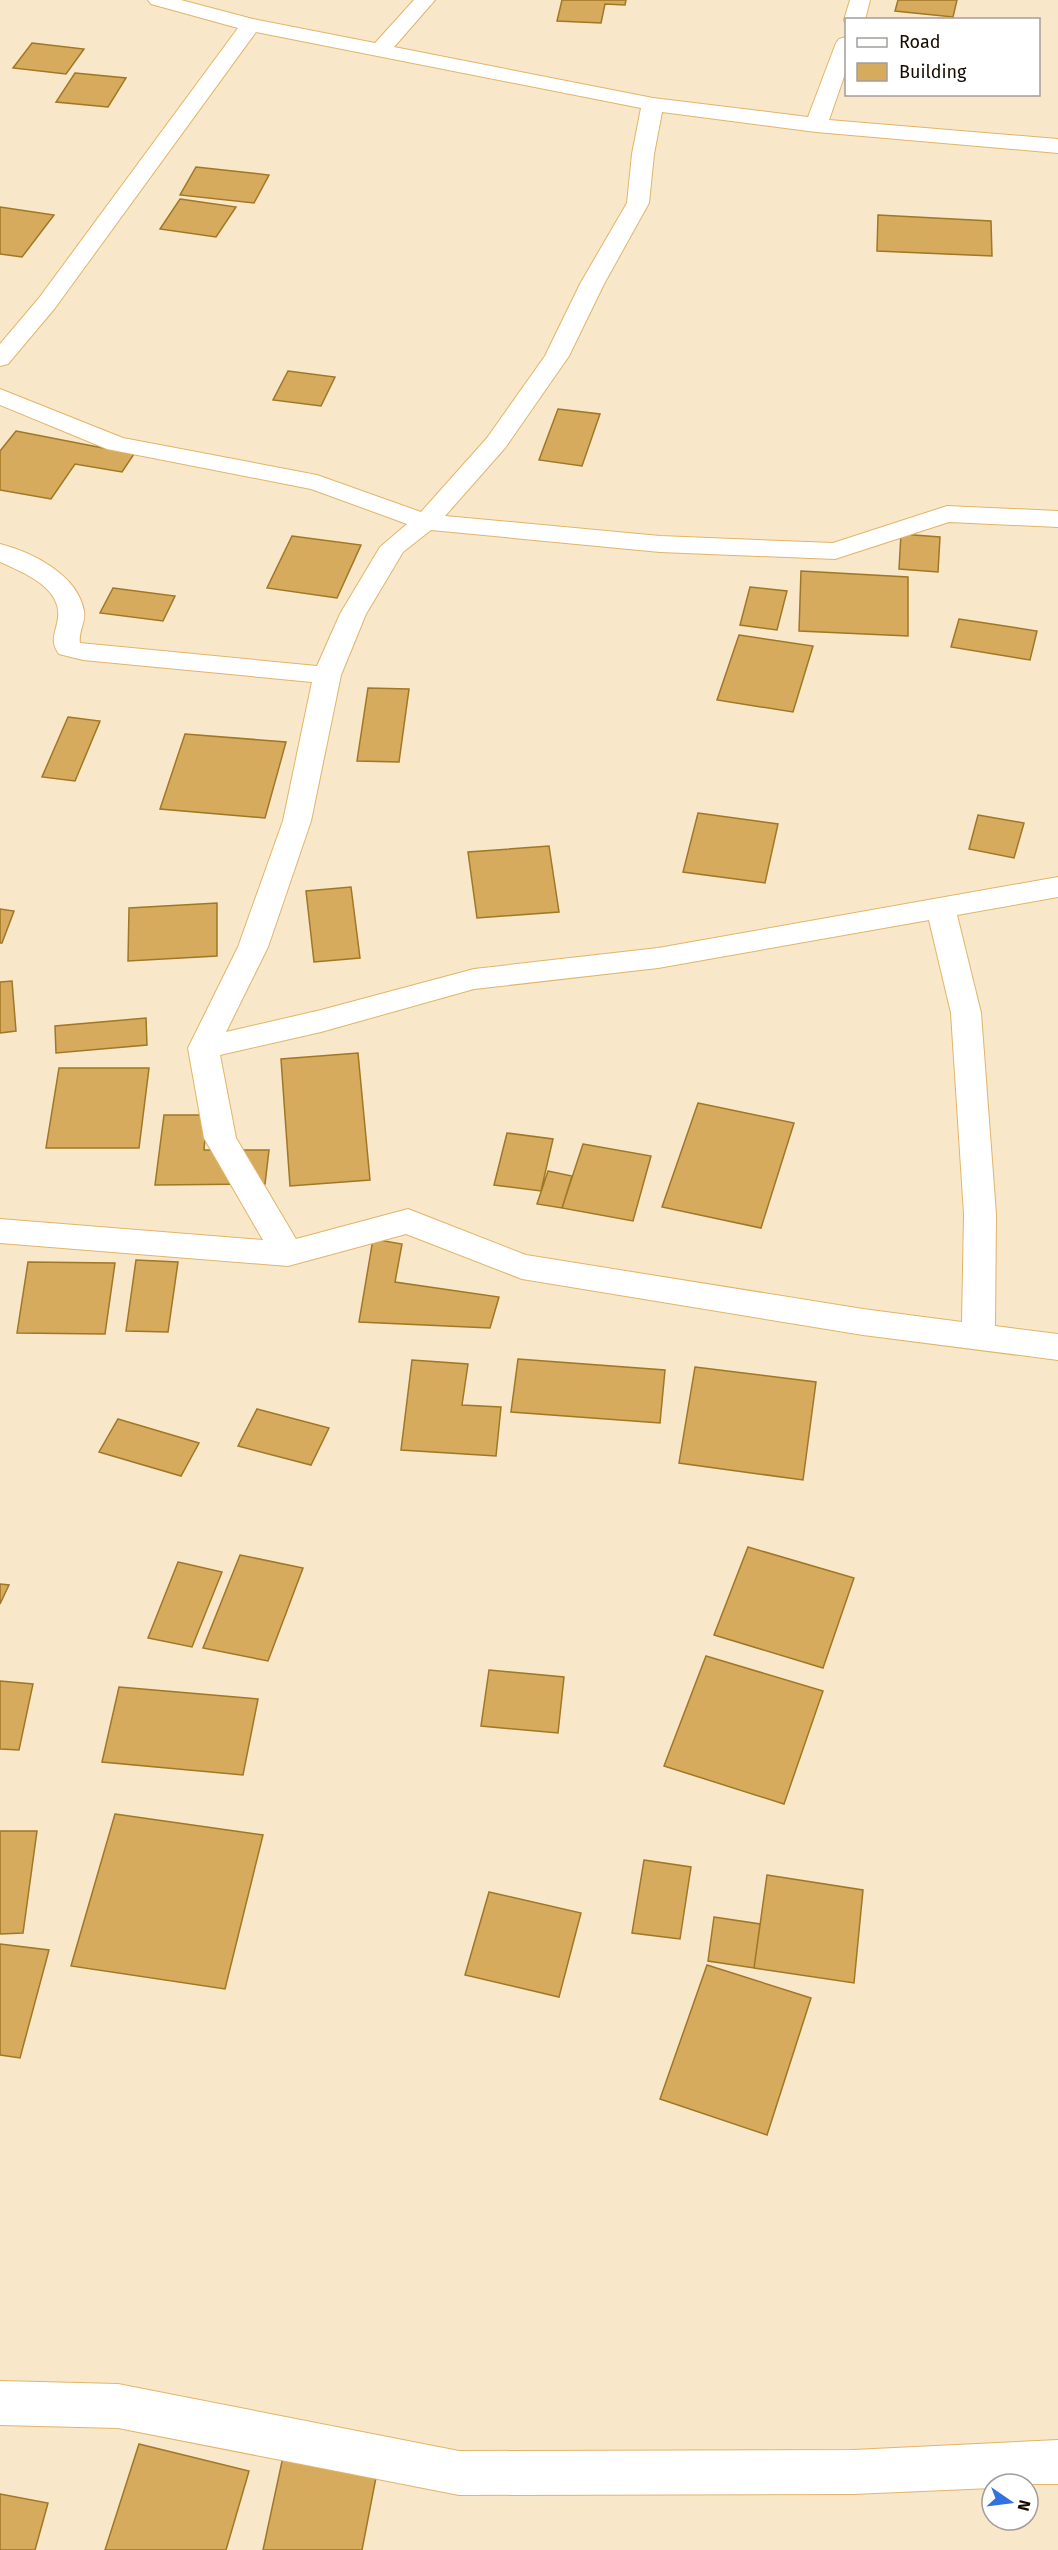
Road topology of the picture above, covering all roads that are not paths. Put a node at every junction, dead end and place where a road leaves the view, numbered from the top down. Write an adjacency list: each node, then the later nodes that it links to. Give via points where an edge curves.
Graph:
1 (158, 0): 5 (street)
2 (425, 0): 7 (street)
3 (860, 0): 4 (street)
4 (855, 18)
5 (251, 25): 7 (street); 11 (street, via 47,303)
6 (845, 46): 9 (street)
7 (381, 49): 8 (street)
8 (653, 104): 9 (street); 14 (street, via 638,203 557,356 496,443)
9 (816, 124): 10 (street)
10 (1058, 146)
11 (0, 359)
12 (0, 396): 14 (street, via 116,444 317,483)
13 (1058, 519): 14 (street, via 947,514 835,551 660,544)
14 (426, 522): 16 (street, via 393,547 369,584)
15 (0, 552): 16 (street, via 39,569 67,600 72,614 66,630 68,648)
16 (327, 675): 19 (street, via 297,821 253,947)
17 (1058, 887): 18 (street)
18 (941, 908): 19 (street, via 658,958 474,980); 22 (street, via 966,1013 980,1214)
19 (203, 1048): 21 (street, via 220,1138)
20 (0, 1231): 21 (street)
21 (288, 1254): 22 (street, via 408,1221 522,1267)
22 (978, 1337): 23 (street)
23 (1058, 1347)
24 (0, 2403): 25 (street, via 118,2406 459,2473 853,2472)
25 (1058, 2462)

